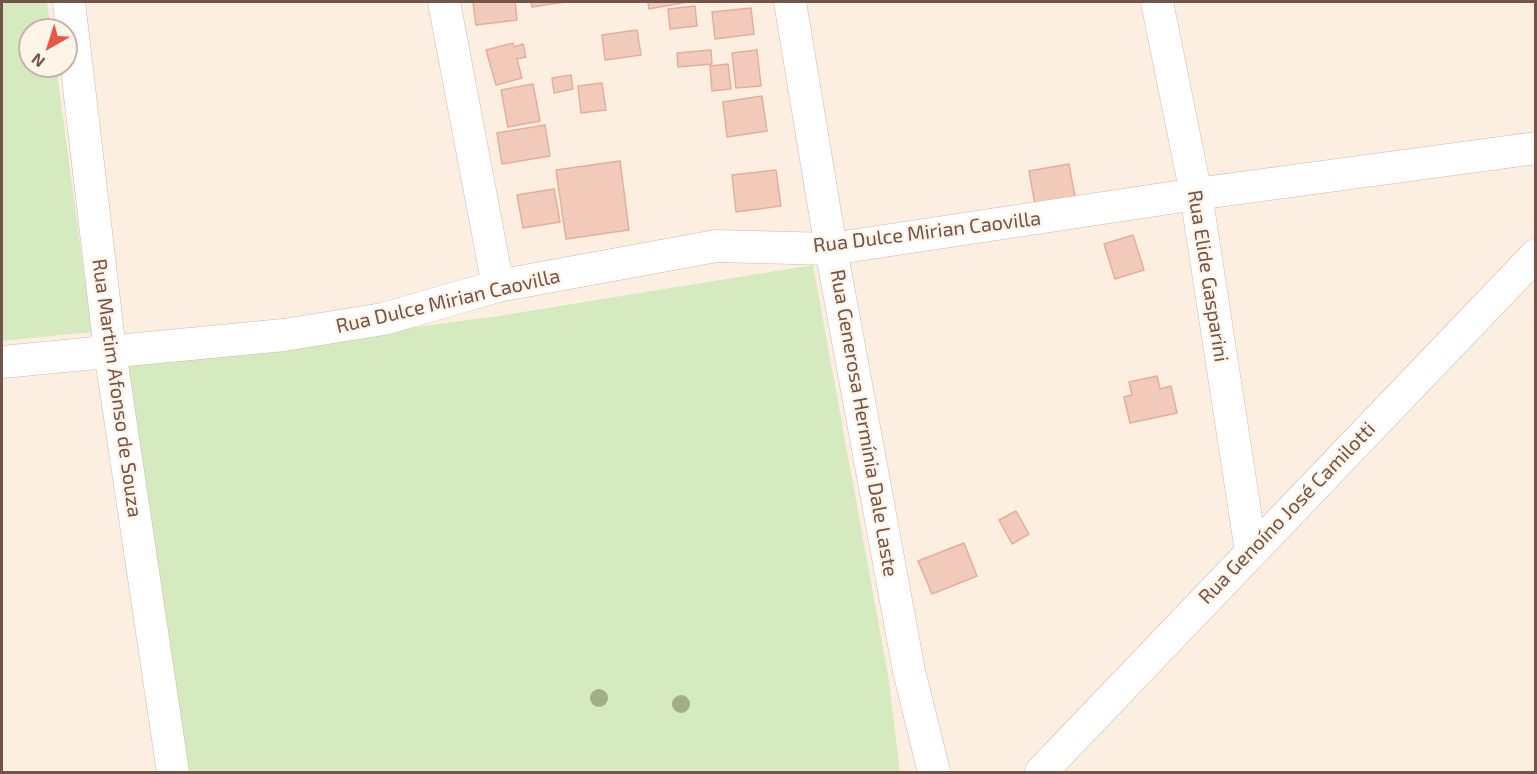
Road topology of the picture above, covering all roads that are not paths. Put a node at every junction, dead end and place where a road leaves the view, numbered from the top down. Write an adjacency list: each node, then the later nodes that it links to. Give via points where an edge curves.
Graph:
1 (69, 2): 10 (street, Rua Martim Afonso de Souza)
2 (444, 2): 9 (street)
3 (790, 2): 7 (street, Rua Generosa Hermínia Dale Laste)
4 (1157, 2): 6 (street, Rua Elide Gasparini)
5 (1536, 148): 6 (street, Rua Dulce Mirian Caovilla)
6 (1196, 194): 7 (street, Rua Dulce Mirian Caovilla); 12 (street, Rua Elide Gasparini)
7 (831, 249): 9 (street, Rua Dulce Mirian Caovilla, via 716,246); 14 (street, Rua Generosa Hermínia Dale Laste, via 909,671)
8 (1536, 255): 12 (street, Rua Genoíno José Camilotti)
9 (498, 286): 10 (street, Rua Dulce Mirian Caovilla, via 383,319 284,335)
10 (110, 351): 11 (street, Rua Dulce Mirian Caovilla); 13 (street, Rua Martim Afonso de Souza)
11 (2, 362)
12 (1251, 551): 15 (street, Rua Genoíno José Camilotti)
13 (173, 772)
14 (934, 772)
15 (1041, 772)

